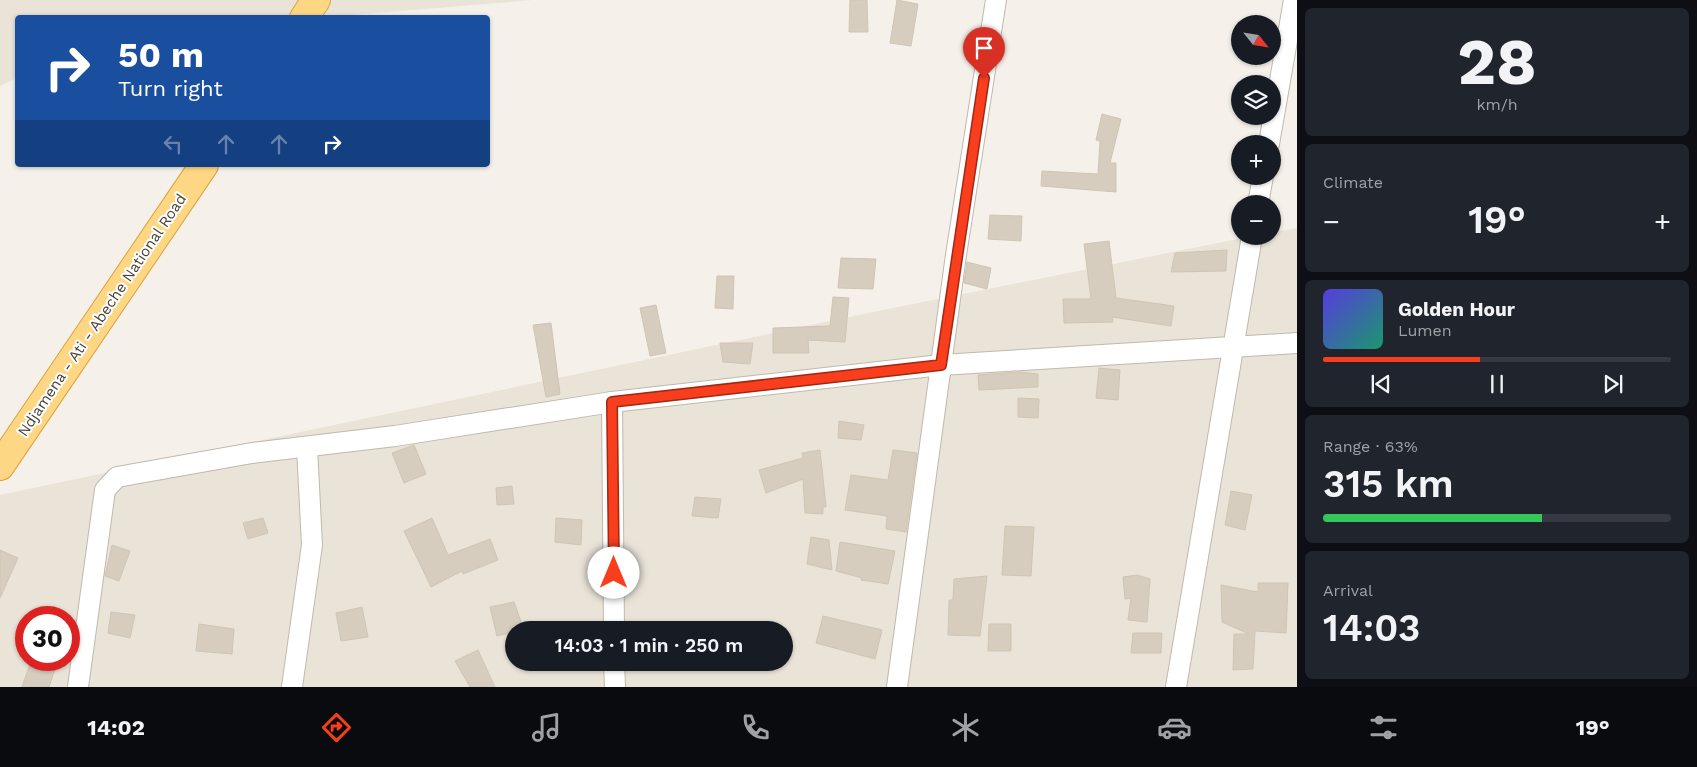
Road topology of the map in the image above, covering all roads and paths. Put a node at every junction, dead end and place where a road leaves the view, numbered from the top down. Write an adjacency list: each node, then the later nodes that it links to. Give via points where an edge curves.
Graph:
1 (316, 0): 4 (highway)
2 (996, 0): 10 (street)
3 (1294, 0): 5 (street)
4 (306, 15)
5 (1270, 135)
6 (203, 167): 13 (highway, Ndjamena - Ati - Abeche National Road)
7 (1250, 245): 9 (street)
8 (1297, 343): 9 (street)
9 (1233, 347): 10 (street); 20 (street)
10 (941, 365): 11 (street); 19 (street)
11 (612, 402): 12 (street); 14 (street)
12 (307, 447): 16 (street, via 252,453 127,475 110,482 104,496); 17 (street, via 312,545)
13 (0, 466)
14 (614, 621)
15 (614, 671): 18 (street)
16 (78, 687)
17 (292, 687)
18 (615, 687)
19 (897, 687)
20 (1176, 687)

